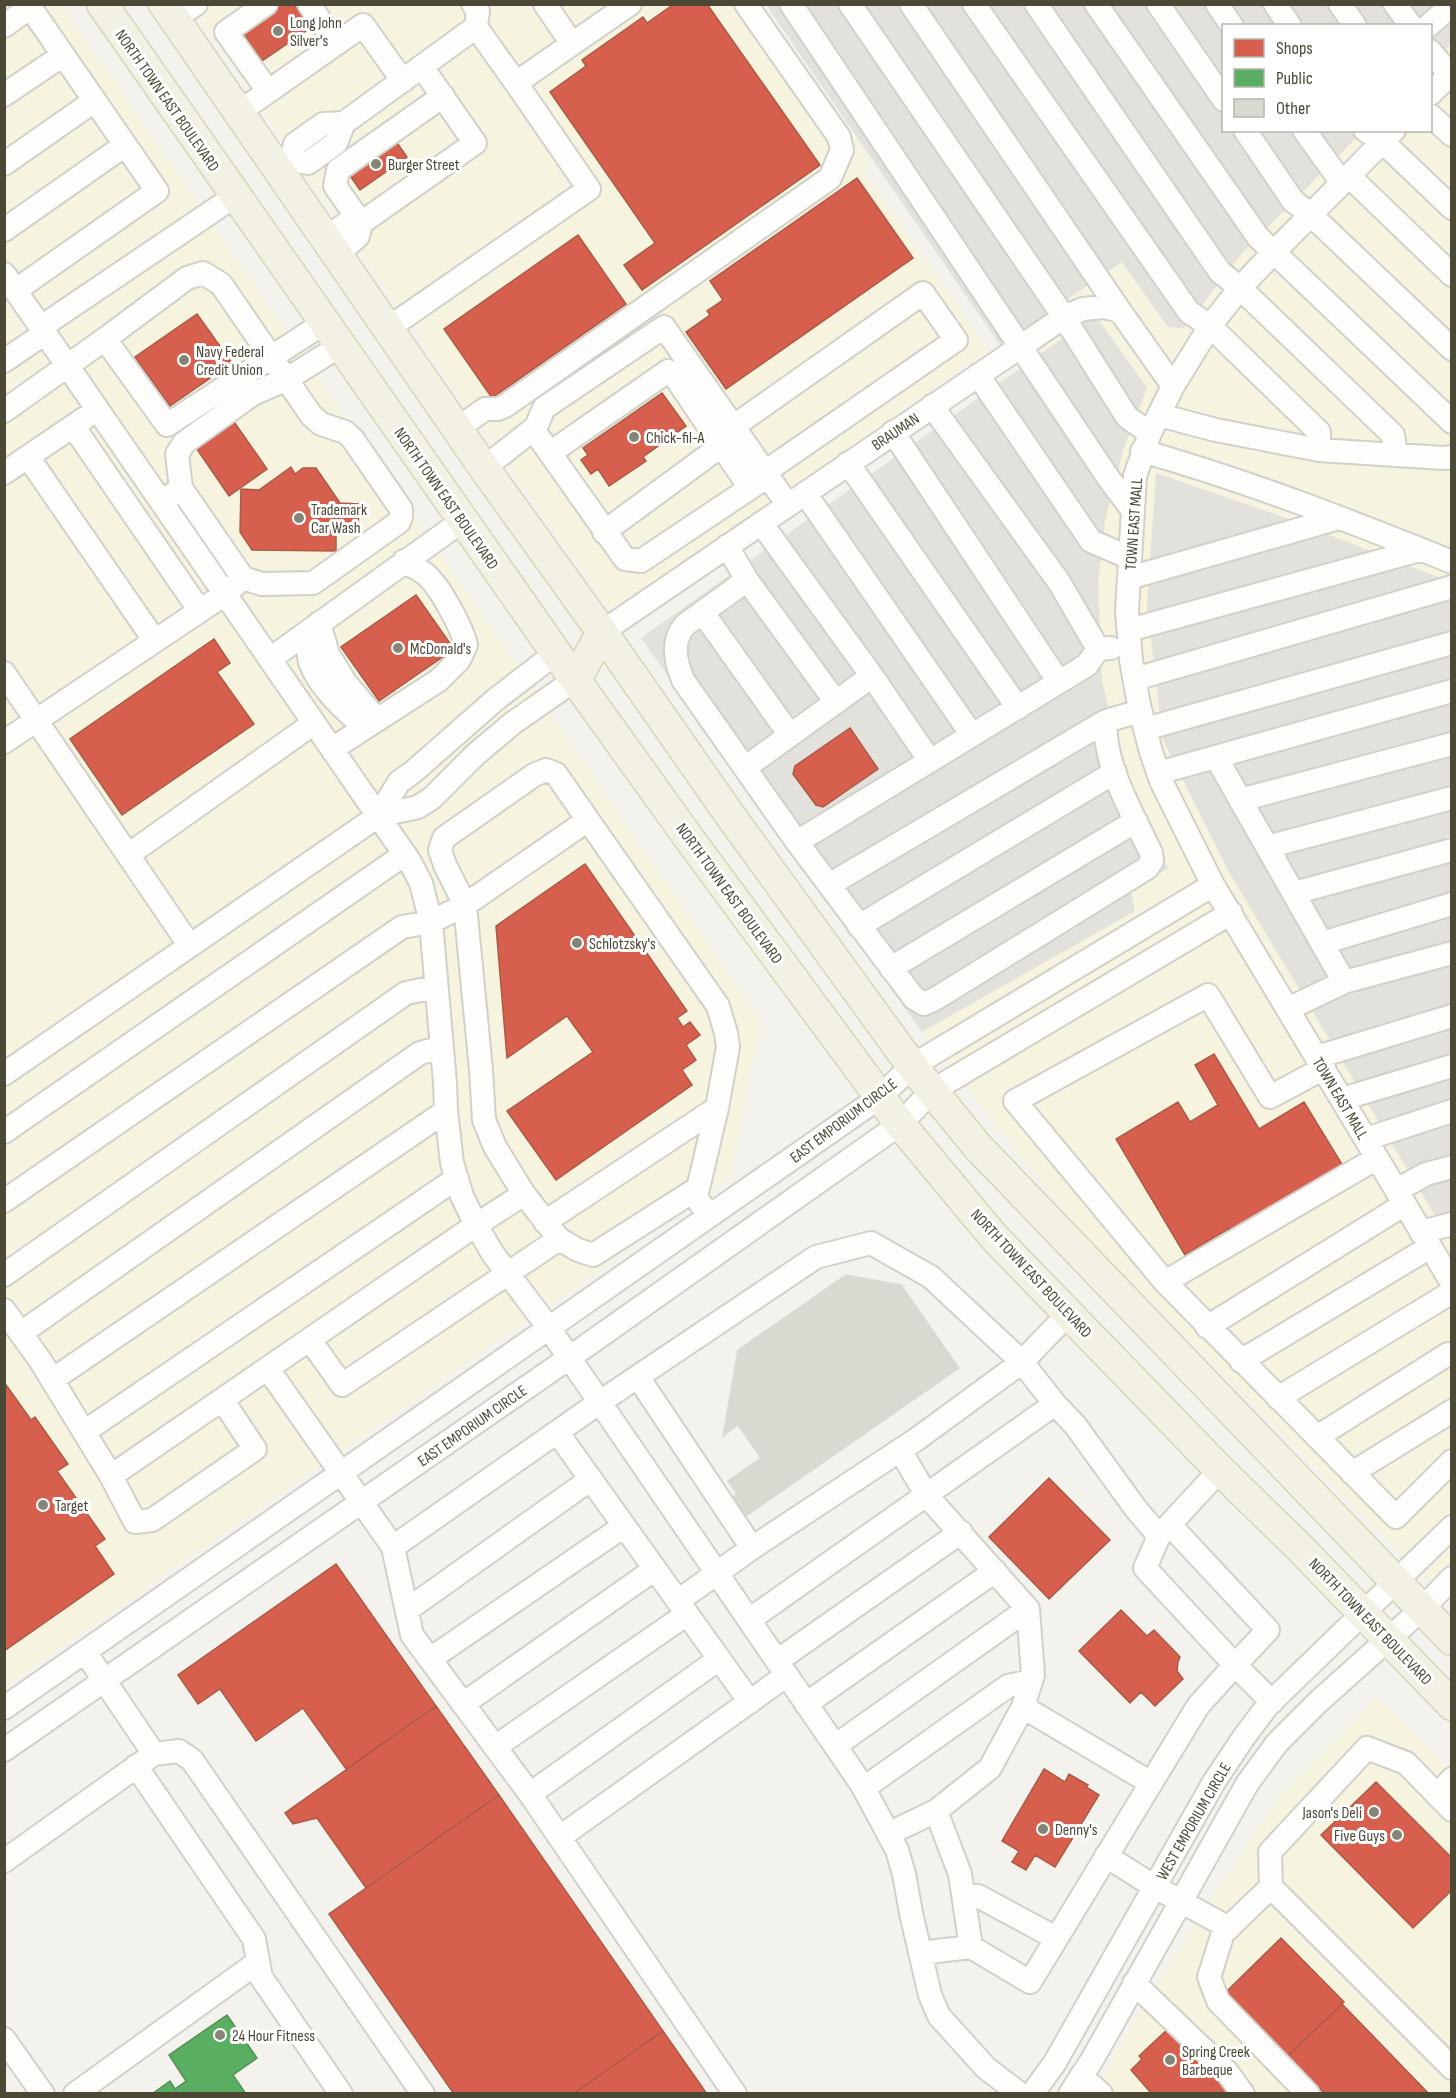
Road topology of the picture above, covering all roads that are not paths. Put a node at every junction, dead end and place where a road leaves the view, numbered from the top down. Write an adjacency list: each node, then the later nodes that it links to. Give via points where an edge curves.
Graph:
1 (102, 4): 55 (main road, NORTH TOWN EAST BOULEVARD)
2 (266, 4): 29 (street, via 226,32)
3 (309, 4): 30 (street)
4 (473, 4): 28 (street, via 478,11)
5 (545, 4): 31 (street)
6 (746, 4): 86 (street, via 839,137 842,150 830,178 505,406 485,409)
7 (791, 4): 72 (street)
8 (850, 4): 66 (street)
9 (911, 4): 65 (street)
10 (974, 4): 67 (street, via 1189,312)
11 (1036, 4): 64 (street, via 1220,272)
12 (1096, 4): 61 (street, via 1258,237)
13 (1158, 4): 43 (street)
14 (1217, 4): 22 (street)
15 (1275, 4): 23 (street)
16 (1340, 4): 24 (street)
17 (1395, 4): 25 (street)
18 (1452, 5): 26 (street)
19 (29, 6): 27 (street); 33 (street)
20 (620, 7): 31 (street)
21 (178, 10): 34 (main road)
22 (1231, 24)
23 (1289, 24)
24 (1354, 24)
25 (1410, 24)
26 (1430, 24)
27 (4, 26)
28 (476, 27): 35 (street); 38 (street)
29 (231, 40): 34 (street); 39 (street)
30 (336, 44): 37 (street, via 363,25); 39 (street)
31 (572, 44): 38 (street)
32 (1432, 52): 36 (street)
33 (63, 55): 41 (street); 44 (street)
34 (203, 60): 45 (main road)
35 (422, 67): 37 (street); 42 (street)
36 (1451, 75): 40 (street)
37 (403, 81): 53 (street, via 344,123 323,124 295,144)
38 (516, 83): 68 (street, via 589,189)
39 (268, 92): 45 (street)
40 (1432, 93)
41 (4, 95)
42 (443, 96): 58 (street, via 338,170 335,186); 58 (street, via 475,142)
43 (1222, 97)
44 (94, 101): 51 (street); 52 (street)
45 (239, 112): 53 (main road)
46 (1432, 116): 50 (street)
47 (1246, 132): 57 (street, via 1293,201)
48 (1306, 132): 54 (street)
49 (1381, 134): 54 (street, TOWN EAST MALL); 56 (street)
50 (1452, 135)
51 (125, 145): 59 (street); 63 (street, via 157,191)
52 (4, 164)
53 (284, 164): 55 (main road); 60 (main road)
54 (1345, 179): 57 (street, TOWN EAST MALL); 62 (street)
55 (235, 196): 69 (street); 70 (main road, NORTH TOWN EAST BOULEVARD)
56 (1452, 208)
57 (1310, 214): 61 (street, TOWN EAST MALL); 73 (street)
58 (361, 223): 60 (street, via 358,236)
59 (4, 230)
60 (331, 247): 68 (main road)
61 (1274, 252): 64 (street, TOWN EAST MALL); 83 (street)
62 (1452, 275)
63 (10, 282): 69 (street)
64 (1240, 288): 67 (street, TOWN EAST MALL); 93 (street, via 1393,435)
65 (1120, 311): 66 (street, BRAUMAN, via 1104,306); 79 (street)
66 (1064, 317): 72 (street, BRAUMAN); 89 (street, via 1127,417)
67 (1210, 326): 79 (street, TOWN EAST MALL); 91 (street, via 1319,432)
68 (387, 329): 86 (main road)
69 (43, 330): 75 (street); 76 (street)
70 (332, 335): 74 (street); 78 (street); 105 (main road, NORTH TOWN EAST BOULEVARD)
71 (105, 339): 74 (street, via 187,278 203,273 221,284); 74 (street, via 167,425); 76 (street)
72 (1020, 345): 77 (street, BRAUMAN); 103 (street)
73 (1452, 349)
74 (272, 357): 78 (street)
75 (4, 361)
76 (68, 366): 81 (street); 82 (street)
77 (978, 375): 80 (street, BRAUMAN); 112 (street, via 1091,540)
78 (287, 380): 100 (street, via 253,394 184,443 177,454); 113 (street, via 321,424 352,438 401,509 401,517 312,584 262,584)
79 (1173, 387): 89 (street, TOWN EAST MALL)
80 (932, 406): 88 (street, BRAUMAN); 124 (street, via 1059,582)
81 (98, 409): 84 (street); 102 (street)
82 (4, 411)
83 (1452, 422)
84 (73, 426): 94 (street); 117 (street)
85 (734, 426): 87 (street, via 664,327 544,408); 99 (street); 99 (street, via 923,293 956,340)
86 (457, 429): 97 (main road)
87 (533, 429): 92 (street); 97 (street)
88 (893, 432): 96 (street, BRAUMAN); 131 (street)
89 (1151, 433): 91 (street, via 1216,430); 103 (street, TOWN EAST MALL, via 1135,476); 104 (street, via 1210,470)
90 (721, 446): 92 (street, via 668,371); 99 (street); 107 (street)
91 (1318, 450): 93 (street)
92 (550, 453): 107 (street)
93 (1396, 454): 95 (street)
94 (28, 457): 98 (street); 122 (street)
95 (1452, 457)
96 (848, 463): 101 (street, BRAUMAN); 134 (street)
97 (484, 468): 120 (main road)
98 (4, 473)
99 (761, 478): 101 (street); 107 (street, via 641,561 625,559)
100 (181, 488): 102 (street); 113 (street)
101 (796, 499): 106 (street, BRAUMAN); 141 (street)
102 (162, 502): 116 (street)
103 (1133, 510): 112 (street, TOWN EAST MALL)
104 (1340, 518): 109 (street); 112 (street)
105 (462, 521): 110 (street); 125 (main road, NORTH TOWN EAST BOULEVARD)
106 (761, 523): 108 (street, BRAUMAN); 128 (street)
107 (604, 532)
108 (727, 546): 114 (street); 120 (street, BRAUMAN)
109 (1420, 550): 111 (street); 121 (street)
110 (404, 561): 119 (street); 139 (street, via 434,583 464,634 466,645 459,660 439,680)
111 (1452, 562)
112 (1130, 568): 121 (street, TOWN EAST MALL)
113 (243, 578): 116 (street)
114 (747, 580): 118 (street); 133 (street)
115 (1452, 587): 129 (street)
116 (225, 594): 117 (street); 126 (street)
117 (200, 611): 122 (street)
118 (703, 613): 140 (street); 147 (street, via 677,634 677,667)
119 (312, 628): 126 (street); 139 (street)
120 (602, 632): 125 (main road); 130 (main road); 178 (main road)
121 (1129, 638): 124 (street); 129 (street, TOWN EAST MALL)
122 (154, 641): 135 (street)
123 (1452, 643): 136 (street)
124 (1098, 649): 131 (street, via 1087,665)
125 (556, 652): 130 (main road, NORTH TOWN EAST BOULEVARD); 152 (street, via 399,782)
126 (270, 659): 138 (street)
127 (4, 672): 135 (street)
128 (872, 676): 133 (street); 146 (street)
129 (1135, 679): 136 (street, TOWN EAST MALL)
130 (576, 680): 152 (street, via 513,723 432,798 418,807); 182 (main road, NORTH TOWN EAST BOULEVARD)
131 (1059, 682): 134 (street)
132 (1452, 692): 145 (street)
133 (836, 702): 140 (street)
134 (1018, 708): 141 (street)
135 (37, 720): 142 (street); 159 (street)
136 (1142, 720): 137 (street); 149 (street, TOWN EAST MALL)
137 (1106, 721): 148 (street); 160 (street)
138 (314, 723): 144 (street); 159 (street)
139 (371, 723): 144 (street)
140 (790, 735): 147 (street)
141 (972, 735): 146 (street)
142 (4, 742)
143 (1452, 744): 151 (street)
144 (332, 749): 152 (street)
145 (1216, 757): 149 (street); 151 (street)
146 (930, 761): 155 (street)
147 (746, 767): 155 (street)
148 (1115, 772): 154 (street); 167 (street)
149 (1158, 773): 161 (street, TOWN EAST MALL)
150 (1452, 798): 156 (street)
151 (1240, 800): 156 (street)
152 (378, 816): 158 (street); 169 (street)
153 (588, 820): 164 (street); 164 (street, via 556,774 546,770 534,775 444,838 440,850 445,866); 184 (street, via 718,1006 728,1047)
154 (1136, 821): 171 (street); 171 (street, via 1151,853 1152,861 1147,868 935,999 924,1004 914,998)
155 (797, 842): 160 (street)
156 (1267, 847): 162 (street)
157 (1452, 850): 162 (street)
158 (405, 854): 166 (street, via 421,884); 188 (street)
159 (129, 855): 169 (street)
160 (829, 885): 167 (street)
161 (1213, 885): 165 (street, TOWN EAST MALL); 178 (street)
162 (1294, 893): 168 (street)
163 (1452, 904): 168 (street)
164 (465, 905): 166 (street); 193 (street, via 484,1120 495,1147)
165 (1231, 913): 174 (street, TOWN EAST MALL); 181 (street)
166 (431, 922): 173 (street); 195 (street, via 402,927)
167 (859, 926): 171 (street)
168 (1322, 944): 172 (street)
169 (190, 946): 180 (street)
170 (1452, 953): 172 (street)
171 (891, 968)
172 (1344, 982): 174 (street)
173 (436, 987): 176 (street); 202 (street, via 406,993)
174 (1288, 1009): 177 (street, TOWN EAST MALL)
175 (1452, 1016): 177 (street)
176 (442, 1047): 185 (street); 209 (street, via 420,1053)
177 (1320, 1063): 183 (street, TOWN EAST MALL); 204 (street, via 1270,1096 1208,995 1015,1101)
178 (912, 1066): 181 (main road); 182 (street, EAST EMPORIUM CIRCLE)
179 (1452, 1066): 183 (street)
180 (4, 1074)
181 (932, 1091): 187 (street, EAST EMPORIUM CIRCLE); 245 (main road, via 977,1146)
182 (880, 1097): 187 (main road, NORTH TOWN EAST BOULEVARD); 196 (street, EAST EMPORIUM CIRCLE)
183 (1342, 1099): 189 (street, TOWN EAST MALL)
184 (717, 1108): 192 (street); 199 (street)
185 (446, 1111): 191 (street); 217 (street)
186 (1452, 1111): 189 (street)
187 (900, 1124): 206 (main road, NORTH TOWN EAST BOULEVARD, via 994,1237); 212 (street, EAST EMPORIUM CIRCLE)
188 (4, 1132)
189 (1372, 1148): 194 (street, TOWN EAST MALL); 204 (street)
190 (1452, 1167): 194 (street, via 1426,1174)
191 (457, 1178): 198 (street); 223 (street)
192 (698, 1188): 196 (street, via 696,1197); 199 (street, via 593,1255 578,1250)
193 (524, 1194): 198 (street); 199 (street)
194 (1401, 1197): 200 (street, TOWN EAST MALL); 207 (street)
195 (4, 1201)
196 (710, 1216): 208 (street, EAST EMPORIUM CIRCLE)
197 (1452, 1224): 200 (street)
198 (476, 1225): 201 (street); 210 (street)
199 (552, 1231): 201 (street)
200 (1426, 1239): 203 (street, TOWN EAST MALL); 213 (street)
201 (508, 1274): 208 (street); 210 (street, via 342,1385)
202 (4, 1275)
203 (1451, 1281): 218 (street)
204 (1165, 1282): 207 (street)
205 (4, 1310): 209 (street)
206 (1068, 1314): 214 (street); 228 (main road, NORTH TOWN EAST BOULEVARD)
207 (1207, 1327): 213 (street)
208 (549, 1328): 212 (street); 229 (street, EAST EMPORIUM CIRCLE)
209 (21, 1333): 217 (street)
210 (310, 1340): 215 (street)
211 (1450, 1355): 225 (street)
212 (569, 1358): 220 (street); 234 (street, EAST EMPORIUM CIRCLE)
213 (1241, 1361): 218 (street)
214 (1022, 1362): 216 (street, via 931,1277 870,1243 816,1257); 221 (street); 226 (street)
215 (268, 1369): 219 (street); 229 (street)
216 (638, 1377): 220 (street); 240 (street)
217 (52, 1380): 223 (street)
218 (1278, 1398): 225 (street)
219 (223, 1401): 231 (street); 231 (street, via 255,1449 152,1520 135,1522)
220 (600, 1402): 224 (street); 243 (street)
221 (1056, 1404): 233 (street); 237 (street, via 1136,1509)
222 (1452, 1411): 230 (street)
223 (84, 1432): 231 (street)
224 (557, 1432): 232 (street); 239 (street)
225 (1317, 1437): 230 (street)
226 (900, 1450): 233 (street); 240 (street)
227 (1452, 1461): 230 (street, via 1396,1517)
228 (1220, 1470): 237 (street); 250 (main road, NORTH TOWN EAST BOULEVARD)
229 (341, 1473): 234 (street); 254 (street, EAST EMPORIUM CIRCLE)
230 (1352, 1473)
231 (111, 1476)
232 (591, 1479): 235 (street); 249 (street)
233 (927, 1496): 238 (street); 251 (street)
234 (362, 1502): 239 (street); 259 (street, EAST EMPORIUM CIRCLE)
235 (624, 1526): 241 (street); 255 (street)
236 (1452, 1527): 245 (street, WEST EMPORIUM CIRCLE)
237 (1164, 1531): 257 (street, via 1145,1568); 257 (street, via 1268,1630)
238 (961, 1532): 242 (street); 258 (street)
239 (393, 1547): 249 (street)
240 (752, 1548): 243 (street)
241 (655, 1569): 246 (street); 263 (street)
242 (995, 1571): 247 (street); 264 (street)
243 (717, 1574): 246 (street); 251 (street)
244 (1452, 1578): 248 (street)
245 (1395, 1581): 248 (main road); 250 (street, WEST EMPORIUM CIRCLE)
246 (683, 1608): 256 (street); 269 (street)
247 (1028, 1609): 260 (street); 268 (street)
248 (1422, 1609): 252 (street, WEST EMPORIUM CIRCLE); 253 (main road)
249 (407, 1610): 255 (street, via 412,1635)
250 (1363, 1613): 252 (main road, NORTH TOWN EAST BOULEVARD); 262 (street, WEST EMPORIUM CIRCLE)
251 (749, 1620): 258 (street)
252 (1389, 1640): 265 (main road, NORTH TOWN EAST BOULEVARD); 284 (street, WEST EMPORIUM CIRCLE, via 1276,1743 1247,1784)
253 (1452, 1640)
254 (85, 1652): 259 (street); 267 (street, EAST EMPORIUM CIRCLE)
255 (430, 1659): 263 (street)
256 (719, 1659): 261 (street); 274 (street)
257 (1235, 1665): 262 (street); 272 (street, via 1198,1706)
258 (782, 1668): 261 (street); 264 (street)
259 (104, 1681): 270 (street, EAST EMPORIUM CIRCLE); 271 (street)
260 (1031, 1681): 266 (street); 273 (street, via 1008,1686)
261 (750, 1702): 278 (street)
262 (1272, 1702): 281 (street, WEST EMPORIUM CIRCLE, via 1214,1782)
263 (463, 1704): 269 (street)
264 (806, 1704): 268 (street)
265 (1452, 1705)
266 (1023, 1707): 272 (street); 276 (street, via 990,1768)
267 (4, 1708)
268 (835, 1746): 273 (street)
269 (495, 1747): 274 (street)
270 (4, 1750)
271 (145, 1760): 280 (street); 289 (street, via 254,1939); 298 (street, via 179,1751 192,1760)
272 (1151, 1783): 279 (street)
273 (864, 1788): 277 (street)
274 (530, 1794): 278 (street)
275 (1447, 1795): 282 (street, via 1406,1763 1367,1748 1270,1852)
276 (936, 1811): 277 (street); 283 (street, via 960,1874)
277 (888, 1834): 288 (street, via 904,1874)
278 (560, 1837): 299 (street)
279 (1107, 1856): 281 (street); 286 (street)
280 (4, 1861)
281 (1155, 1887): 284 (street); 301 (street, WEST EMPORIUM CIRCLE, via 1054,2064)
282 (1271, 1887): 285 (street); 292 (street)
283 (963, 1895): 286 (street, via 978,1896); 287 (street)
284 (1181, 1901): 285 (street); 290 (street, WEST EMPORIUM CIRCLE)
285 (1229, 1928): 303 (street, via 1223,1933 1209,1977 1218,2001)
286 (1056, 1938): 287 (street, via 1030,1982)
287 (971, 1947): 288 (street)
288 (920, 1953): 300 (street, via 939,2016 986,2068)
289 (258, 1962): 296 (street); 297 (street, via 261,1977)
290 (1134, 1983): 293 (street, WEST EMPORIUM CIRCLE); 294 (street, via 1227,2072)
291 (4, 2039): 295 (street)
292 (1452, 2068)
293 (1076, 2085): 302 (street)
294 (1242, 2092)
295 (43, 2094)
296 (75, 2094)
297 (340, 2094)
298 (423, 2094)
299 (735, 2094)
300 (1020, 2094)
301 (1032, 2094)
302 (1101, 2094)
303 (1308, 2094)

